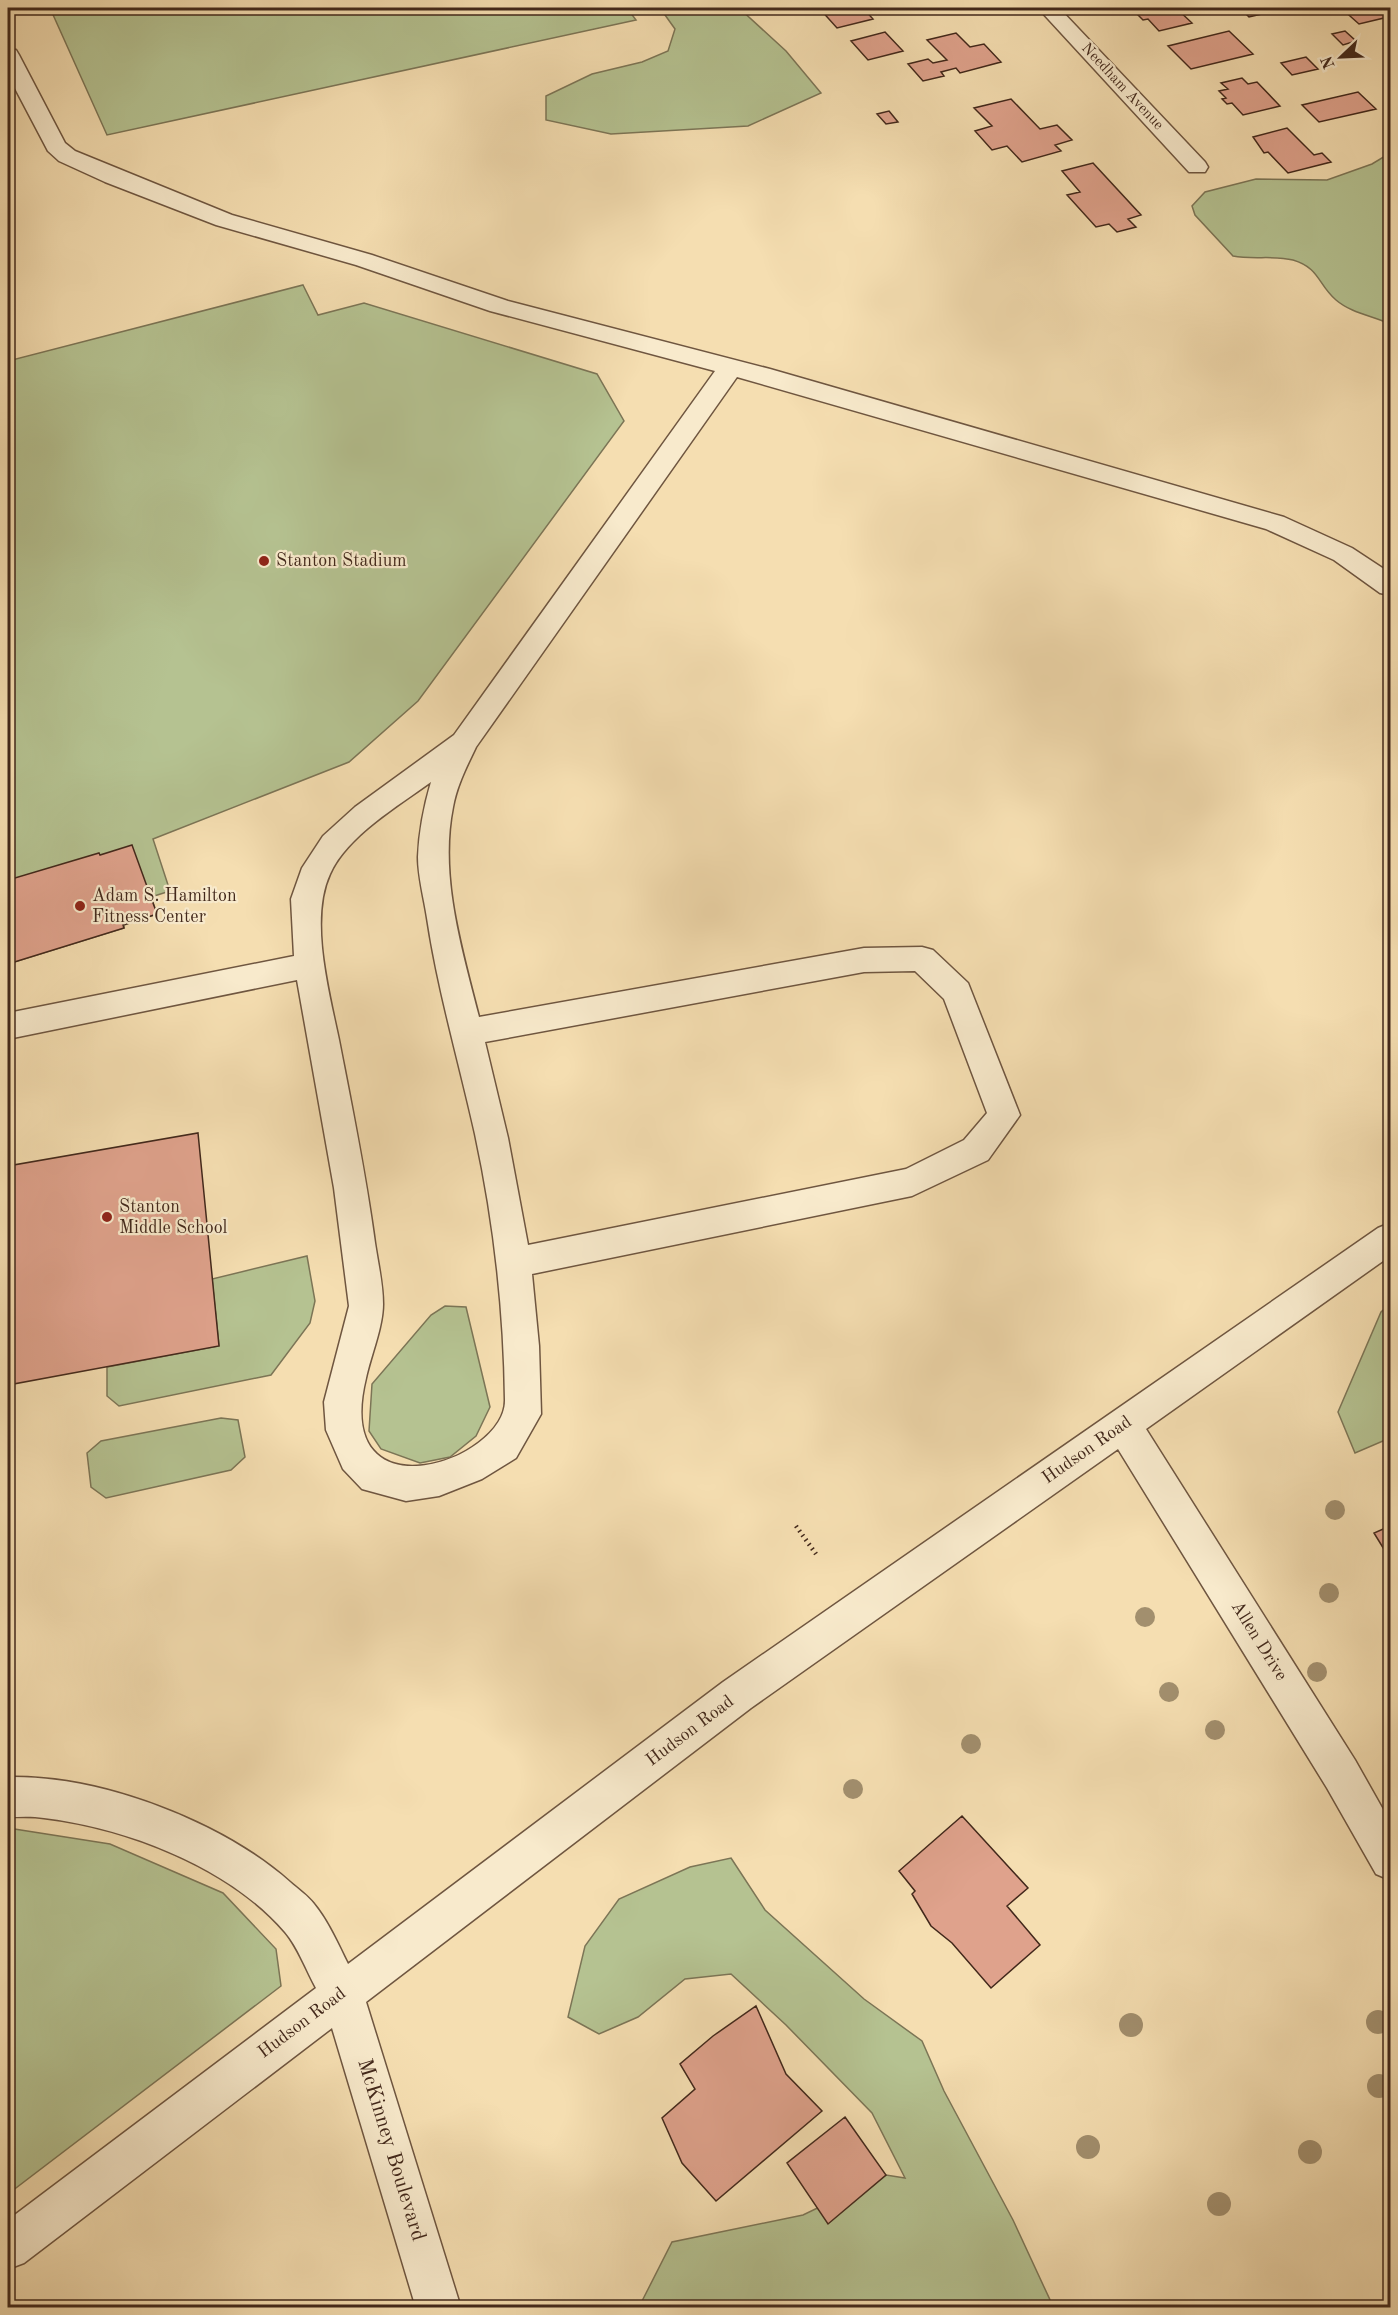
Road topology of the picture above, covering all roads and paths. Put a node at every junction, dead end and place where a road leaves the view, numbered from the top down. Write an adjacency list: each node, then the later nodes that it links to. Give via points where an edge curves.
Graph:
1 (1048, 8): 3 (street, Needham Avenue)
2 (8, 55): 4 (street, via 49,138 67,156 113,177 224,220 364,260 499,306)
3 (1197, 167)
4 (731, 368): 5 (street, via 1275,523 1343,554); 6 (street)
5 (1390, 586)
6 (464, 742): 7 (street, via 365,815 334,844 317,868 306,899); 9 (street, via 446,779 438,808 433,861 448,955)
7 (310, 965): 8 (street); 11 (street, via 351,1188 366,1306 342,1402 344,1430 356,1457 375,1477 406,1484 439,1479 469,1467 503,1446 523,1414 522,1346)
8 (8, 1026)
9 (467, 1032): 11 (street, via 492,1138); 11 (street, via 864,960 922,960 957,993 1004,1115 976,1150 912,1182)
10 (1390, 1238): 12 (street, Hudson Road)
11 (514, 1263)
12 (1123, 1425): 16 (street, Allen Drive, via 1335,1764); 17 (street, Hudson Road, via 737,1695)
13 (796, 1526): 14 (path)
14 (816, 1554)
15 (8, 1797): 17 (street, McKinney Boulevard, via 44,1798 176,1832 255,1878 300,1918)
16 (1390, 1860)
17 (342, 1993): 18 (street, Hudson Road); 19 (street, McKinney Boulevard)
18 (8, 2247)
19 (439, 2307)

